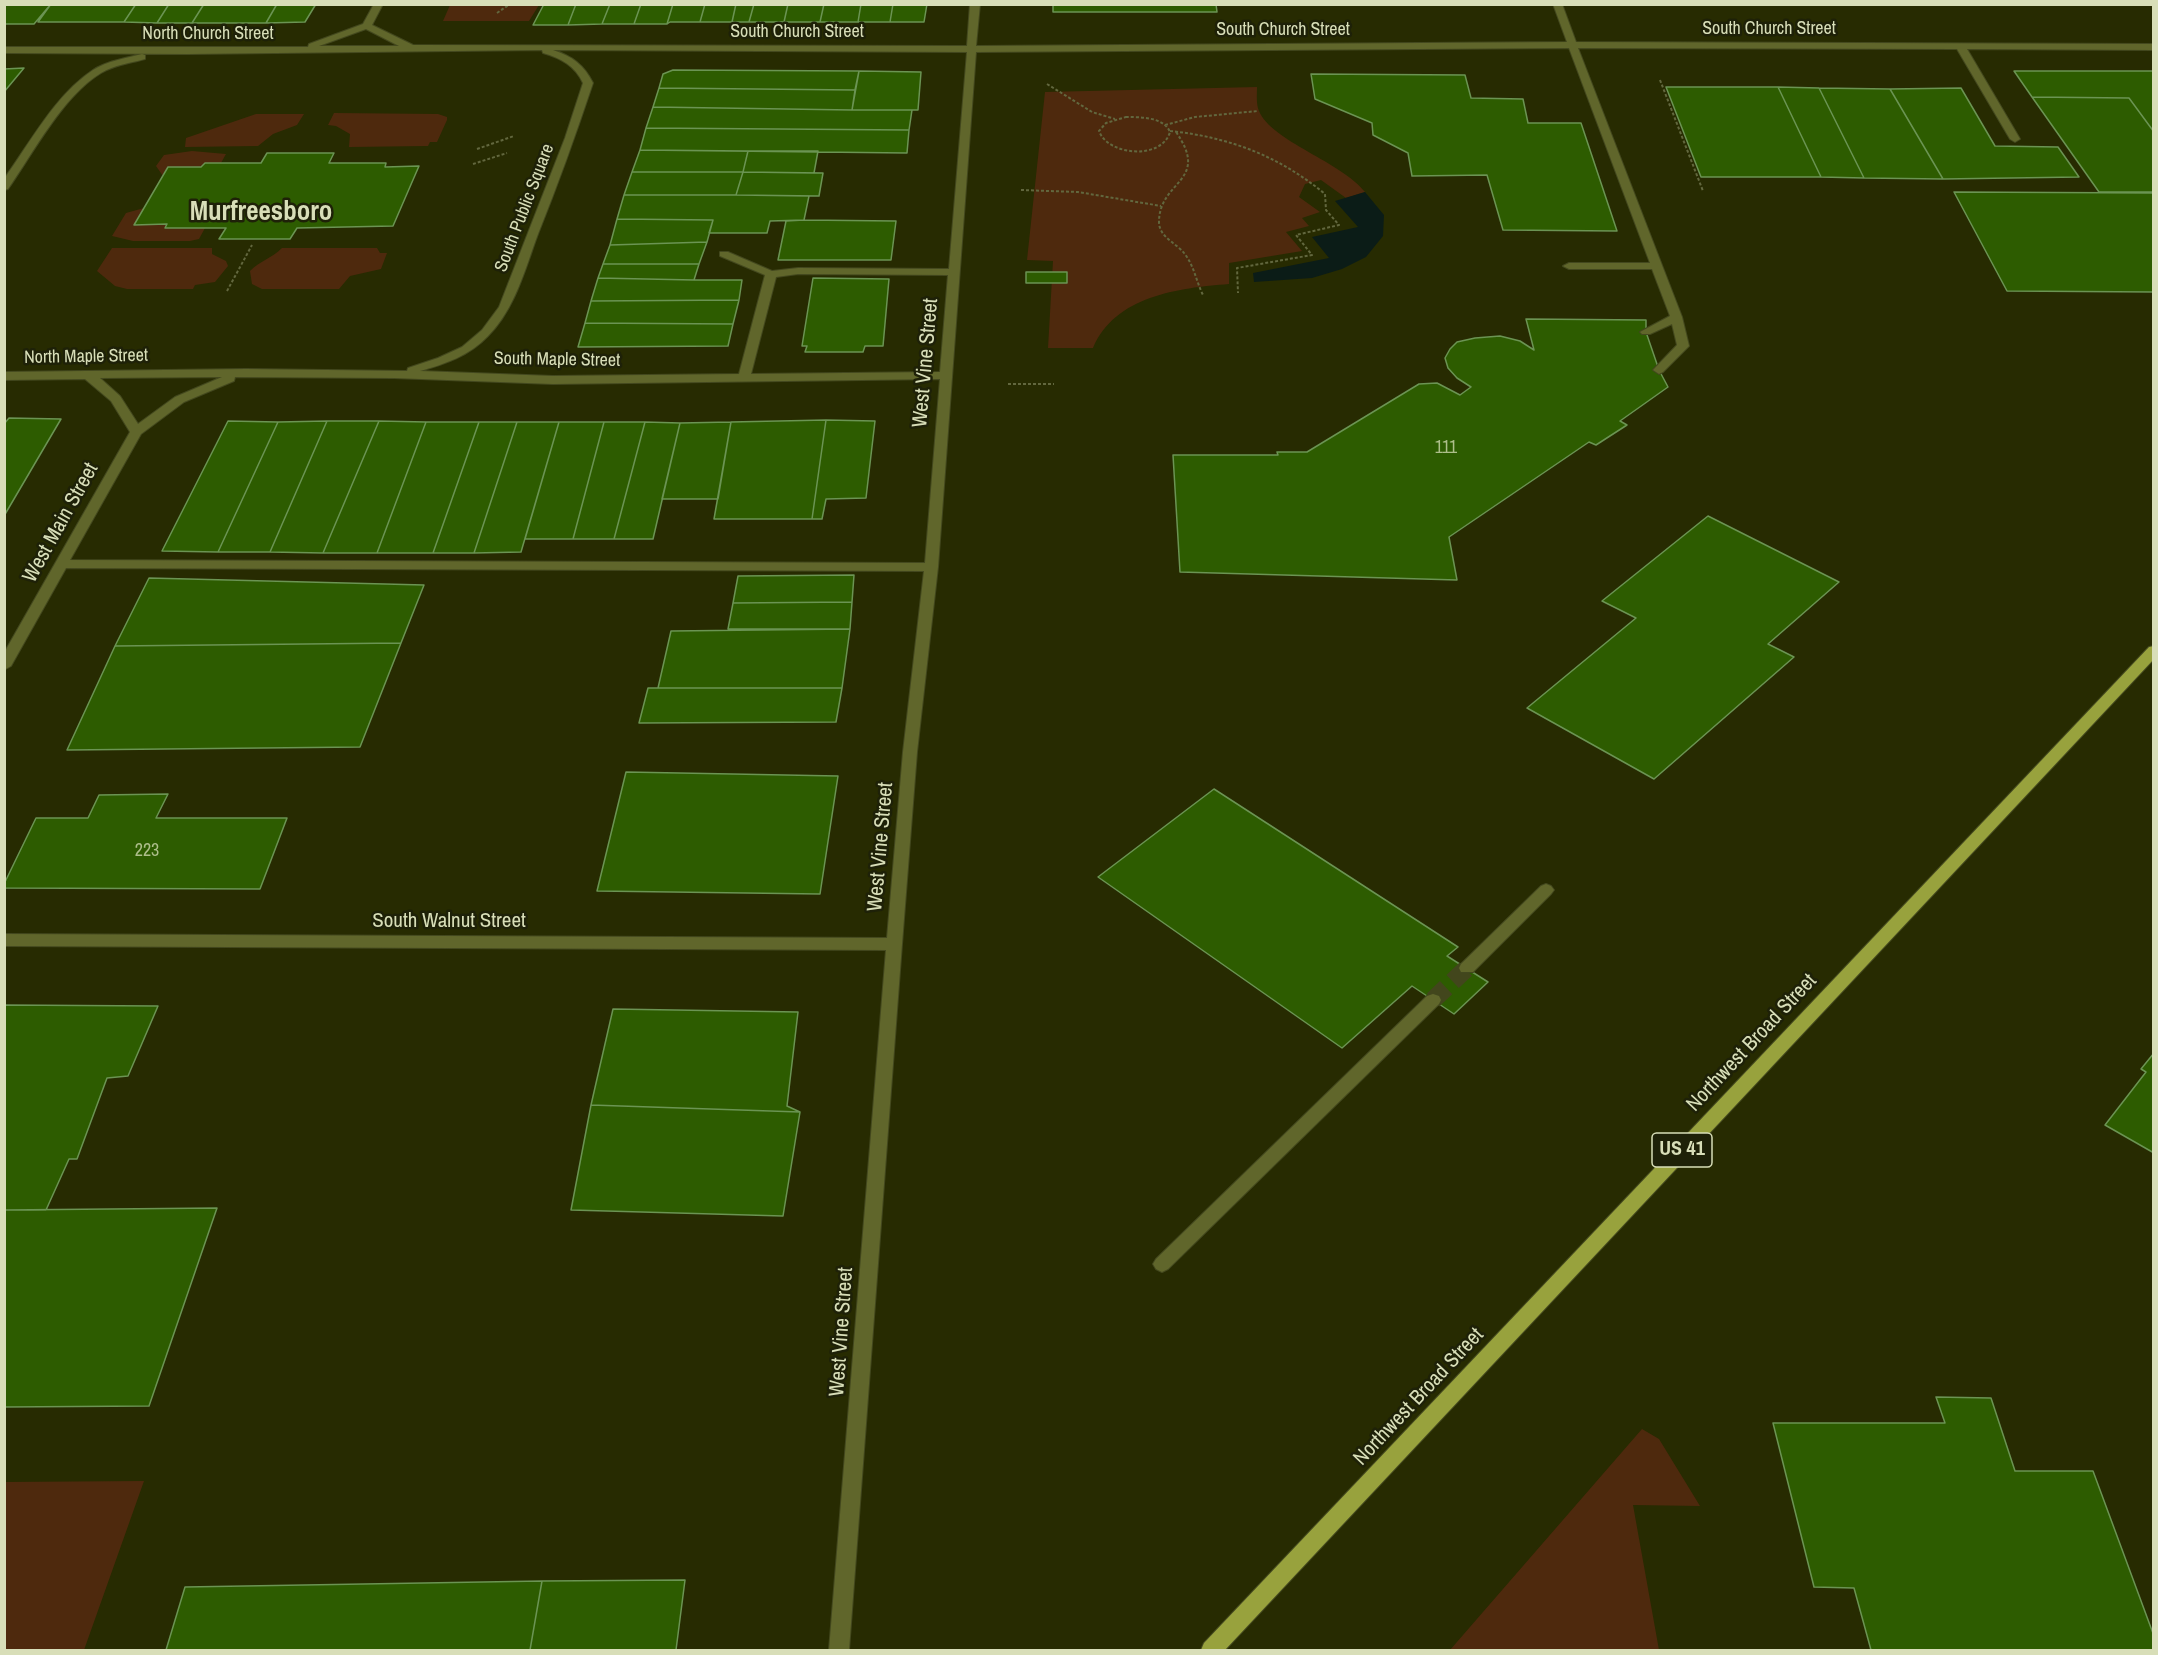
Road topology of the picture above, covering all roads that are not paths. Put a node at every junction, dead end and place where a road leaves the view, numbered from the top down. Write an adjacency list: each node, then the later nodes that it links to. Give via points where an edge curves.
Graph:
1 (379, 4): 4 (street)
2 (975, 4): 9 (street, West Vine Street)
3 (1557, 4): 5 (street)
4 (367, 26): 10 (street); 12 (street)
5 (1572, 45): 6 (street, South Church Street); 9 (street, South Church Street); 18 (street)
6 (1960, 46): 8 (street, South Church Street); 14 (street)
7 (507, 47): 9 (street, South Church Street); 10 (street, South Church Street); 27 (street, South Public Square, via 552,52 583,70 588,83 570,138 505,307 494,324 473,346 446,361)
8 (2154, 47)
9 (972, 48): 19 (street, West Vine Street)
10 (412, 49): 12 (street, North Church Street)
11 (4, 50): 13 (street, North Church Street)
12 (300, 50): 13 (street, North Church Street)
13 (187, 51): 15 (street, via 130,59 97,72 75,89)
14 (2015, 139)
15 (4, 187)
16 (724, 254): 20 (street)
17 (1569, 266): 18 (street)
18 (1658, 266): 21 (street)
19 (955, 272): 20 (street); 28 (street, West Vine Street)
20 (771, 274): 30 (street)
21 (1676, 317): 22 (street); 23 (street, via 1683,346)
22 (1646, 332)
23 (1659, 369)
24 (168, 373): 25 (street, South Maple Street); 26 (street, North Maple Street)
25 (246, 373): 27 (street, South Maple Street); 31 (street, West Main Street, via 187,396 158,412)
26 (86, 374): 29 (street, North Maple Street); 31 (street, via 117,397)
27 (394, 374): 30 (street, South Maple Street, via 553,380)
28 (946, 375): 30 (street, South Maple Street); 33 (street, West Vine Street)
29 (4, 376)
30 (744, 377)
31 (136, 432): 32 (street, West Main Street)
32 (60, 564): 33 (street); 35 (street, West Main Street)
33 (931, 567): 38 (street, West Vine Street)
34 (2154, 650): 43 (main road, Northwest Broad Street / US 41)
35 (4, 666)
36 (1546, 890): 39 (street)
37 (4, 940): 38 (street, South Walnut Street)
38 (894, 944): 42 (street, West Vine Street)
39 (1467, 968)
40 (1433, 1000): 41 (street)
41 (1162, 1264)
42 (839, 1650)
43 (1211, 1650)

